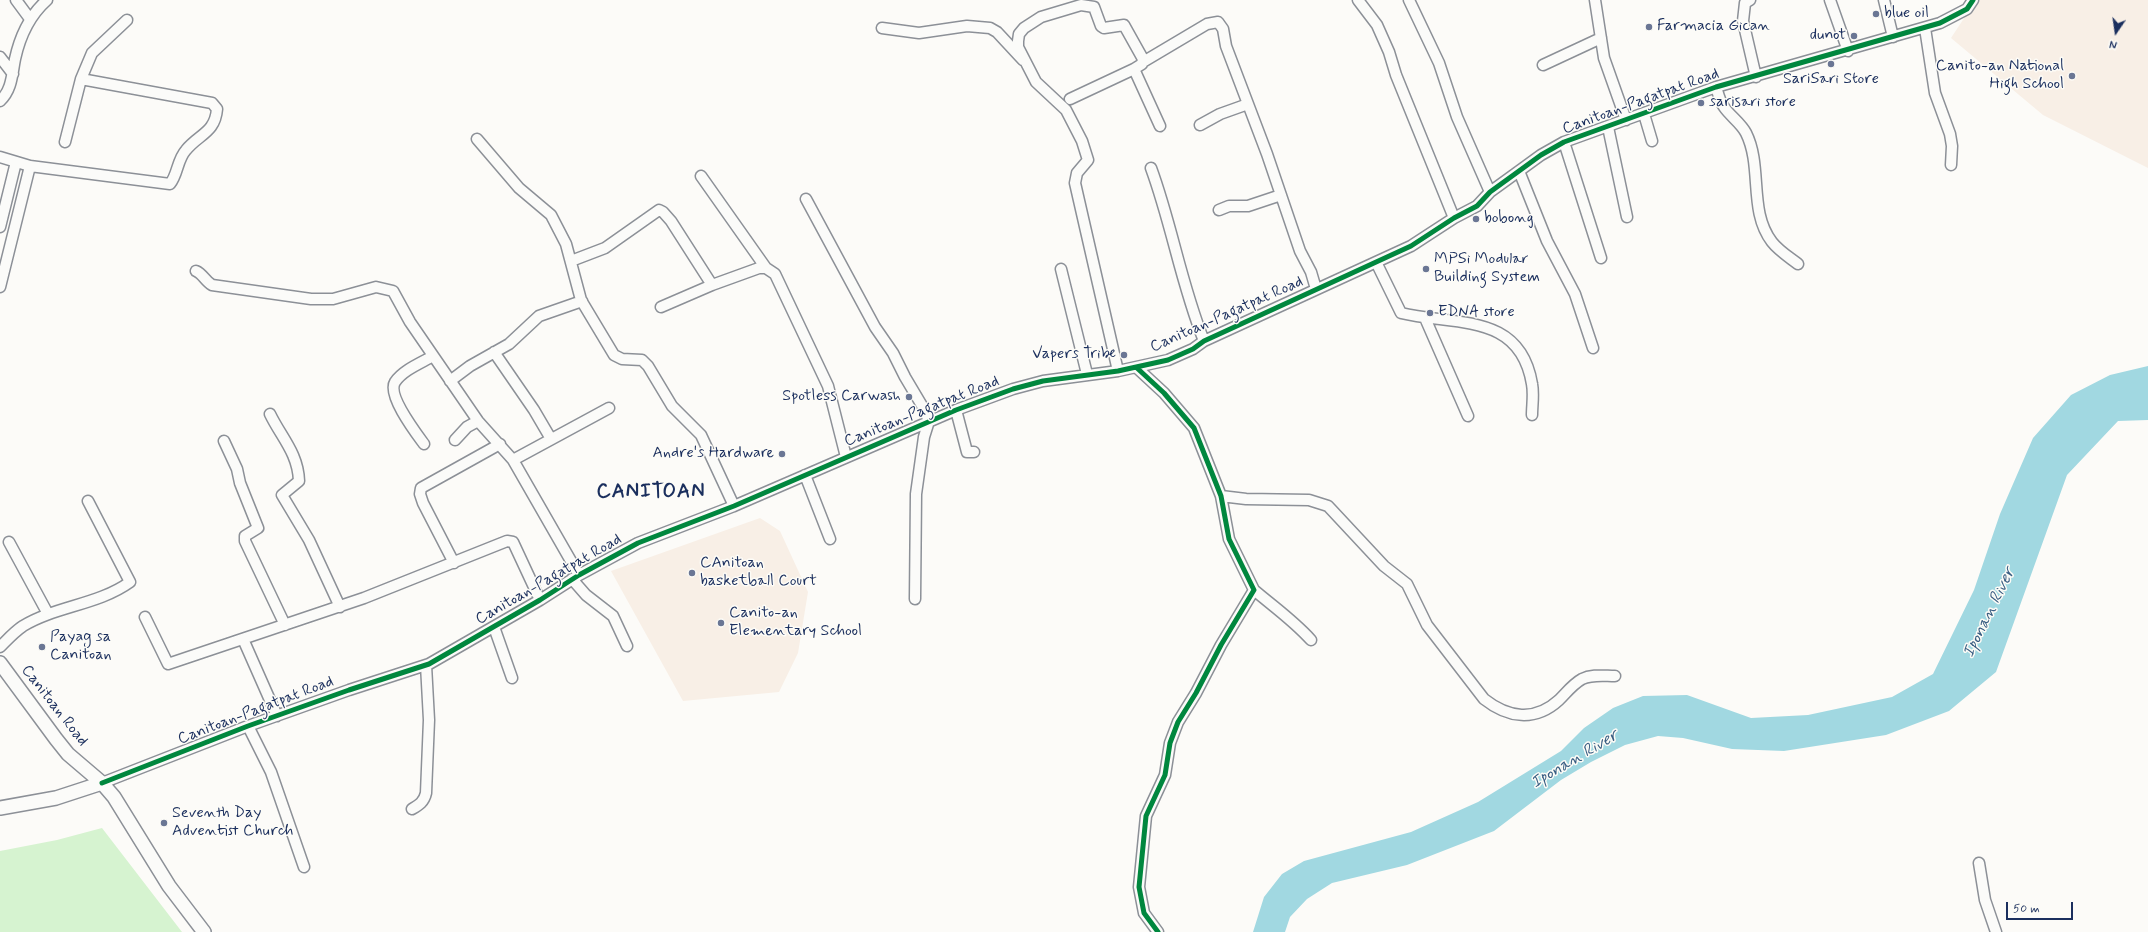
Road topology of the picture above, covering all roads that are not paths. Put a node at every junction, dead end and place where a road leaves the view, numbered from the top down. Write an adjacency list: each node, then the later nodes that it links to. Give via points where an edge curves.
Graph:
1 (16, 0): 10 (street)
2 (47, 0): 10 (street)
3 (1358, 0): 50 (street, via 1377,25 1389,52)
4 (1409, 0): 45 (street, via 1439,63 1457,117)
5 (1594, 0): 15 (street)
6 (1750, 0): 23 (street, via 1745,3 1743,21)
7 (1830, 0): 16 (street)
8 (1884, 0): 14 (street)
9 (1973, 0): 13 (street, Canitoan-Pagatpat Road, via 1967,9)
10 (30, 19): 22 (street, via 21,38)
11 (127, 20): 24 (street, via 92,53)
12 (882, 28): 19 (street, via 919,34 967,26 990,28 997,32)
13 (1925, 28): 14 (street, Canitoan-Pagatpat Road); 40 (street, via 1935,93 1950,134)
14 (1893, 37): 16 (street, Canitoan-Pagatpat Road)
15 (1600, 38): 20 (street); 30 (street, via 1604,58)
16 (1848, 51): 23 (street, Canitoan-Pagatpat Road)
17 (0, 57): 22 (street)
18 (1143, 62): 19 (street, via 1126,26 1120,24 1103,28 1094,7 1086,5 1041,17 1024,28 1019,34 1018,41); 21 (street); 28 (street, via 1207,24 1218,22 1223,28 1226,46)
19 (1026, 63): 70 (street, via 1036,82 1066,110 1082,141 1088,160 1076,173 1075,188 1086,224 1088,246)
20 (1543, 65)
21 (1134, 69): 26 (street); 32 (street)
22 (13, 74): 27 (street, via 6,96)
23 (1756, 77): 25 (street, Canitoan-Pagatpat Road)
24 (81, 79): 36 (street); 41 (street, via 212,103 217,109 216,119 212,126 185,150 175,178 170,184)
25 (1716, 87): 29 (street, Canitoan-Pagatpat Road); 55 (street, via 1723,106 1746,132 1756,165 1758,205 1764,226 1773,243)
26 (1070, 98)
27 (0, 101)
28 (1248, 104): 31 (street); 46 (street)
29 (1644, 114): 30 (street, Canitoan-Pagatpat Road); 35 (street)
30 (1626, 120): 33 (street, Canitoan-Pagatpat Road)
31 (1200, 124)
32 (1160, 126)
33 (1608, 127): 37 (street, Canitoan-Pagatpat Road); 49 (street)
34 (477, 139): 53 (street, via 519,188 551,215 566,244)
35 (1652, 141)
36 (65, 142)
37 (1564, 142): 43 (street, Canitoan-Pagatpat Road); 52 (street)
38 (0, 157): 39 (street)
39 (16, 162): 41 (street); 51 (street)
40 (1951, 165)
41 (30, 166): 60 (street)
42 (1151, 168): 65 (street, via 1163,200 1190,305)
43 (1519, 171): 45 (street, Canitoan-Pagatpat Road); 66 (street, via 1547,241 1574,294)
44 (701, 176): 56 (street)
45 (1490, 192): 50 (street, Canitoan-Pagatpat Road, via 1477,206)
46 (1281, 195): 48 (street, via 1248,206 1229,206); 61 (street)
47 (806, 199): 79 (street, via 875,327 894,353 904,377)
48 (1219, 210)
49 (1627, 217)
50 (1454, 218): 54 (street, Canitoan-Pagatpat Road, via 1411,246)
51 (0, 227)
52 (1601, 258)
53 (571, 261): 59 (street, via 605,248 659,210 671,221); 62 (street)
54 (1376, 262): 61 (street, Canitoan-Pagatpat Road); 64 (street, via 1401,313)
55 (1798, 264)
56 (766, 268): 59 (street, via 759,268); 86 (street, via 775,274 780,282 828,386)
57 (1061, 269): 71 (street)
58 (196, 271): 68 (street, via 212,284 310,299 333,299 376,287 390,289)
59 (712, 285): 63 (street)
60 (0, 287)
61 (1316, 289): 65 (street, Canitoan-Pagatpat Road)
62 (582, 301): 67 (street, via 539,316 509,344); 91 (street, via 614,355 645,363 672,406 701,435)
63 (661, 307)
64 (1425, 318): 76 (street, via 1490,328 1510,339 1521,351 1529,371 1532,385); 77 (street)
65 (1204, 341): 69 (street, Canitoan-Pagatpat Road, via 1168,360)
66 (1593, 348)
67 (494, 352): 72 (street); 80 (street)
68 (433, 356): 72 (street); 83 (street, via 404,374 394,383 393,389 402,412)
69 (1137, 368): 70 (street, Canitoan-Pagatpat Road); 89 (street, via 1164,393 1194,428)
70 (1118, 371): 71 (street, Canitoan-Pagatpat Road)
71 (1087, 374): 74 (street, Canitoan-Pagatpat Road, via 1013,389)
72 (450, 381): 78 (street)
73 (609, 408): 80 (street)
74 (956, 410): 79 (street, Canitoan-Pagatpat Road); 85 (street, via 967,452)
75 (270, 414): 99 (street, via 297,459 299,470 300,481 282,495 309,540)
76 (1532, 415)
77 (1468, 416)
78 (478, 421): 81 (street); 84 (street)
79 (929, 421): 86 (street, Canitoan-Pagatpat Road); 97 (street, via 924,437 916,494)
80 (551, 439): 87 (street)
81 (455, 440)
82 (224, 441): 102 (street, via 258,528 245,536 244,540)
83 (424, 444)
84 (500, 444): 87 (street); 94 (street, via 421,488 423,503)
85 (974, 452)
86 (846, 457): 88 (street, Canitoan-Pagatpat Road)
87 (513, 460): 95 (street)
88 (805, 475): 91 (street, Canitoan-Pagatpat Road); 92 (street)
89 (1221, 496): 96 (street, via 1227,532); 110 (street, via 1309,500 1328,506 1384,566 1407,584 1428,625 1484,699 1496,708 1516,716 1535,714 1557,702 1582,679 1591,676)
90 (88, 501): 100 (street, via 130,582 86,603)
91 (734, 506): 95 (street, Canitoan-Pagatpat Road, via 638,543)
92 (830, 539)
93 (9, 542): 100 (street)
94 (454, 563): 98 (street, via 490,547 507,541 513,542); 99 (street)
95 (576, 577): 98 (street, Canitoan-Pagatpat Road); 106 (street, via 586,595 613,616)
96 (1254, 590): 105 (street, via 1278,611 1292,619); 120 (street, via 1178,722 1170,743 1162,782 1146,816 1138,888 1144,913)
97 (915, 599)
98 (540, 600): 103 (street, Canitoan-Pagatpat Road)
99 (340, 606): 102 (street)
100 (48, 614): 107 (street, via 22,627)
101 (145, 617): 104 (street, via 168,664)
102 (285, 625): 104 (street)
103 (494, 627): 109 (street, Canitoan-Pagatpat Road); 111 (street)
104 (243, 639): 112 (street)
105 (1311, 640)
106 (627, 646)
107 (0, 647)
108 (0, 663): 114 (main road, Canitoan Road, via 60,744)
109 (426, 665): 112 (street, Canitoan-Pagatpat Road); 116 (street, via 429,720 426,794 420,804)
110 (1615, 676)
111 (512, 678)
112 (277, 716): 113 (street, Canitoan-Pagatpat Road)
113 (248, 726): 114 (street, Canitoan-Pagatpat Road); 118 (street, via 271,772)
114 (98, 785): 115 (main road, via 56,798); 119 (main road, Canitoan Road, via 114,797 169,886)
115 (0, 808)
116 (412, 808)
117 (1979, 863): 121 (street, via 1985,900)
118 (304, 867)
119 (204, 932)
120 (1158, 932)
121 (1996, 932)

